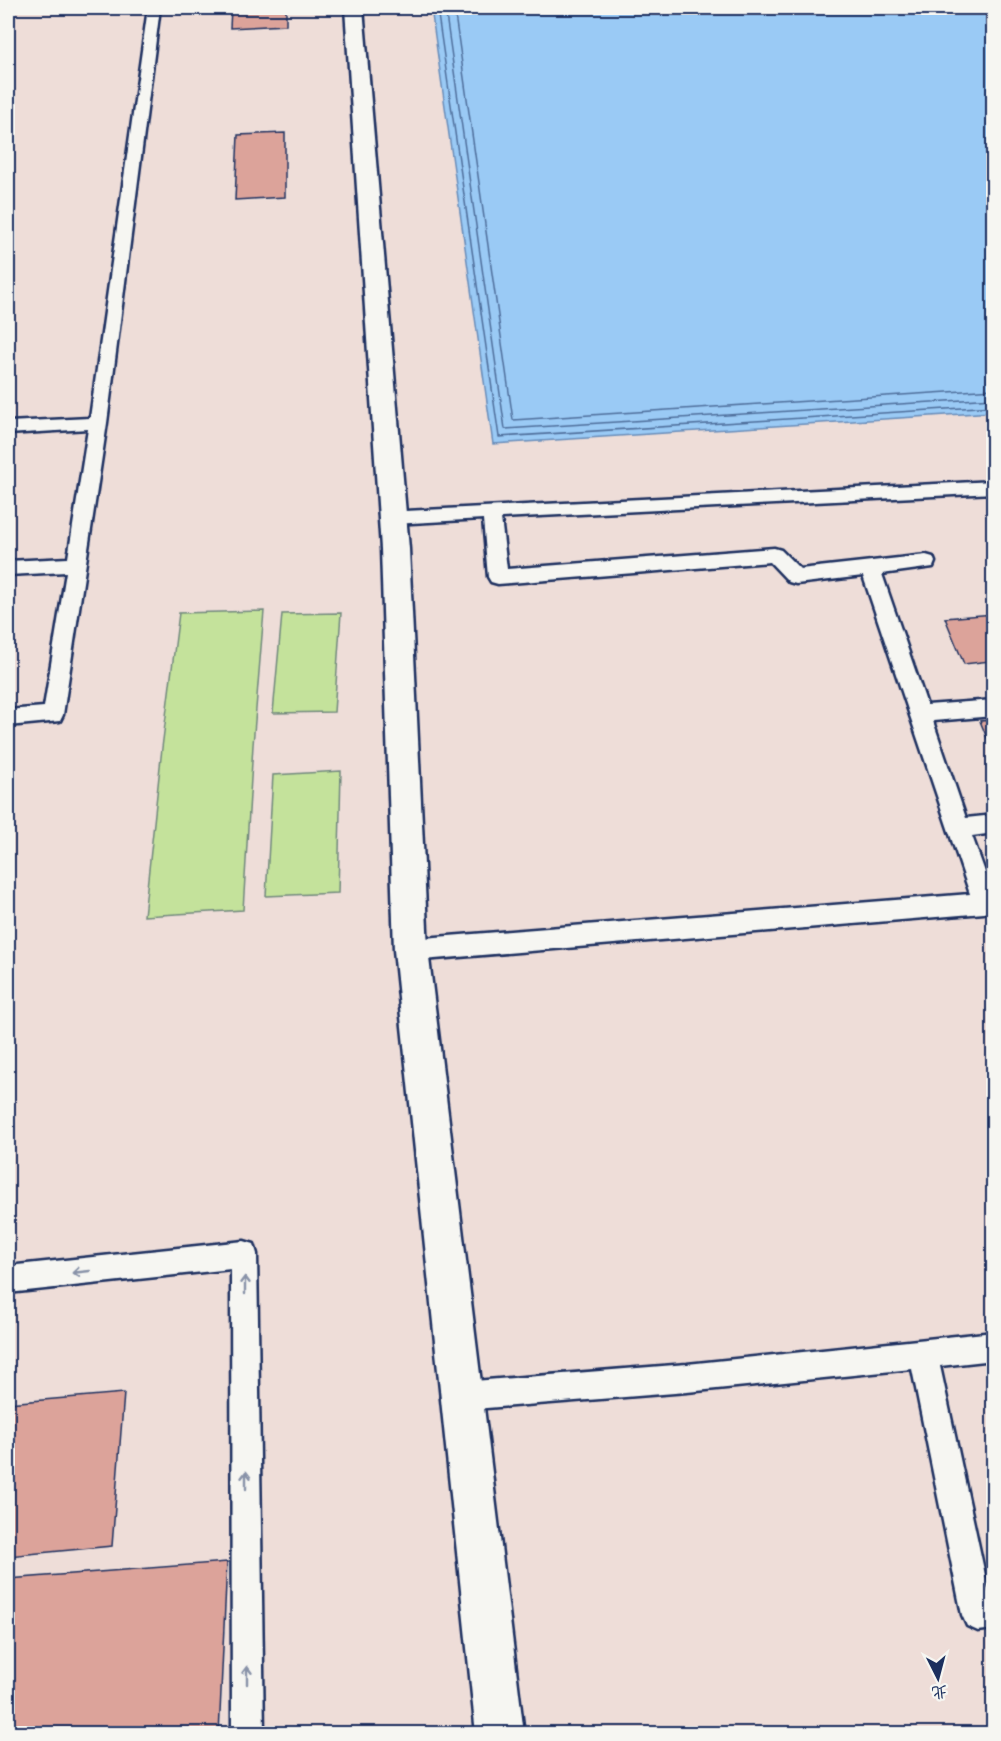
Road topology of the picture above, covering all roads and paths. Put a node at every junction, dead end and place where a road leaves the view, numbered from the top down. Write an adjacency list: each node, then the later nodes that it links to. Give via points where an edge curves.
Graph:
1 (154, 8): 3 (lane)
2 (354, 8): 7 (street)
3 (98, 423): 4 (lane); 9 (lane)
4 (8, 428)
5 (993, 487): 6 (lane)
6 (490, 512): 7 (lane); 11 (lane, via 498,577 774,555 796,576)
7 (393, 517): 17 (street)
8 (926, 562): 11 (lane)
9 (76, 564): 10 (lane); 14 (lane, via 53,715)
10 (8, 568)
11 (870, 568): 13 (lane)
12 (993, 708): 13 (lane)
13 (919, 714): 16 (lane)
14 (8, 718)
15 (993, 824): 16 (lane)
16 (958, 828): 17 (lane, via 984,903)
17 (411, 950): 21 (street)
18 (8, 1280): 23 (lane, one-way to 18, via 244,1254)
19 (993, 1346): 20 (lane)
20 (923, 1353): 21 (lane); 22 (lane, via 978,1615)
21 (462, 1396): 24 (street)
22 (993, 1613)
23 (248, 1734)
24 (501, 1734)

